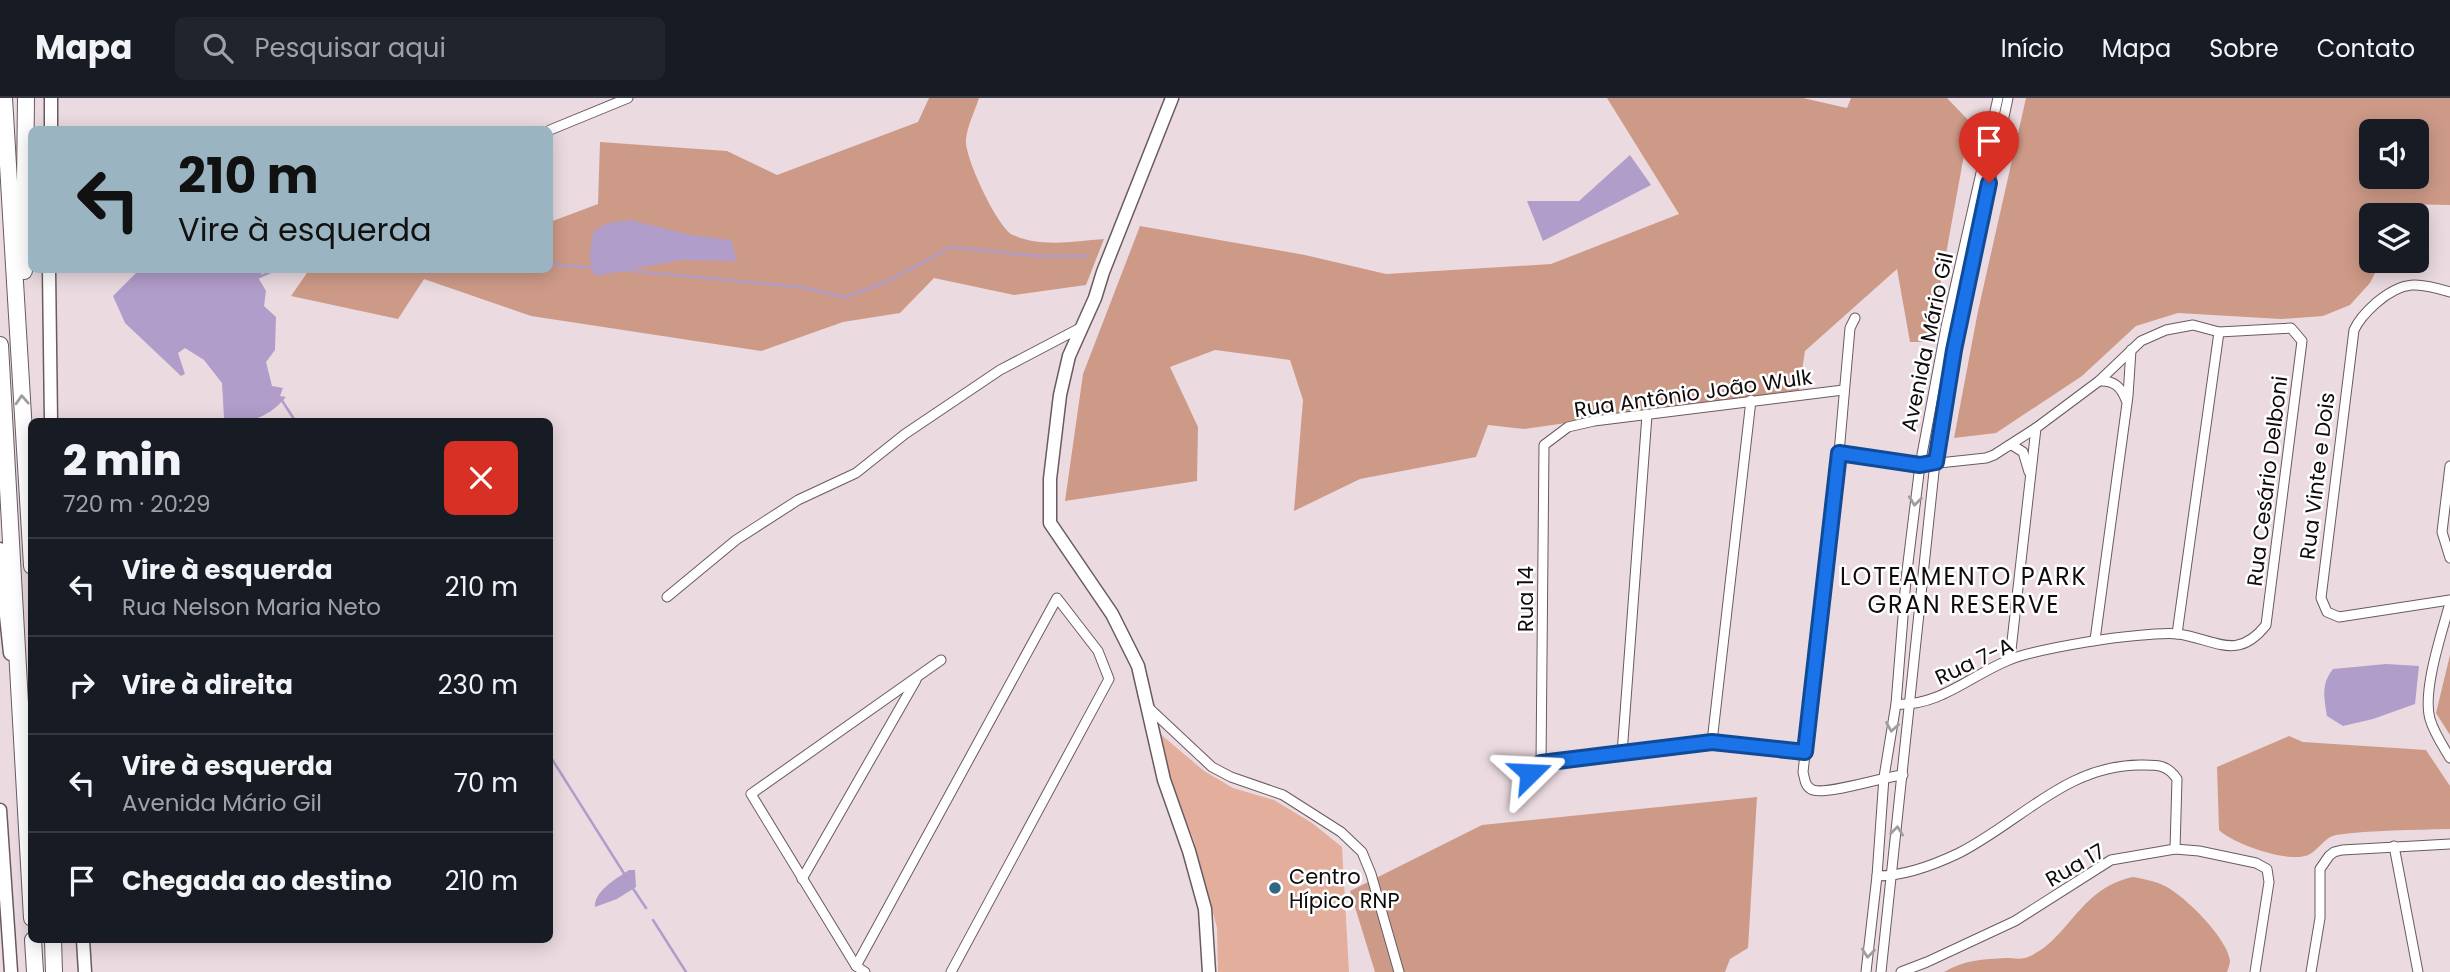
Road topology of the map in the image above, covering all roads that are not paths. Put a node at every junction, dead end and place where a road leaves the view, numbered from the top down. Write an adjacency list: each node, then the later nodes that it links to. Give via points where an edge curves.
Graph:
1 (4, 98): 18 (highway)
2 (26, 98): 18 (highway, via 24,298)
3 (51, 98): 8 (street)
4 (628, 98): 9 (street)
5 (1172, 98): 16 (street)
6 (1998, 98): 10 (street, Avenida Mário Gil)
7 (2008, 98): 10 (street, Avenida Mário Gil)
8 (51, 126)
9 (553, 129)
10 (1990, 155): 11 (street, Avenida Mário Gil); 12 (street, Avenida Mário Gil)
11 (1967, 234): 12 (street); 20 (street, Avenida Mário Gil)
12 (1978, 236): 21 (street, Avenida Mário Gil)
13 (49, 273): 28 (street)
14 (2450, 292): 43 (street, Rua Vinte e Dois, via 2422,285 2401,286 2368,310 2354,330 2321,588 2324,609 2339,617)
15 (1855, 318): 24 (street)
16 (1080, 328): 42 (street, via 1000,370 856,473 798,500 736,540); 53 (street, via 1060,395 1050,523 1112,614 1138,666)
17 (2219, 332): 22 (street, via 2193,325 2166,330); 44 (street, Rua Cesário Delboni, via 2291,328 2302,341); 45 (street)
18 (19, 341): 37 (highway, one-way to 18)
19 (0, 345): 50 (highway)
20 (1942, 347): 21 (street); 34 (street, Avenida Mário Gil)
21 (1954, 350): 33 (street, Avenida Mário Gil)
22 (2131, 350): 23 (street); 26 (street)
23 (2099, 381): 26 (street, via 2113,382); 29 (street)
24 (1843, 390): 25 (street, Rua Antônio João Wulk); 32 (street)
25 (1751, 400): 27 (street, Rua Antônio João Wulk); 54 (street)
26 (2127, 402): 46 (street)
27 (1647, 415): 30 (street, Rua Antônio João Wulk, via 1594,421); 56 (street)
28 (51, 418)
29 (2036, 428): 31 (street); 36 (street)
30 (1551, 438): 58 (street, Rua 14, via 1544,445 1543,463)
31 (2006, 447): 33 (street, via 1986,458); 36 (street, via 2012,445 2023,452)
32 (1839, 453): 34 (street); 55 (street)
33 (1936, 462): 34 (street); 41 (street, Avenida Mário Gil)
34 (1920, 465): 40 (street, Avenida Mário Gil, one-way to 40)
35 (2450, 466): 39 (street, via 2442,532)
36 (2031, 481): 47 (street)
37 (28, 497)
38 (0, 550): 50 (main road, via 10,648)
39 (2450, 558)
40 (1906, 579): 41 (street); 51 (street, Avenida Mário Gil)
41 (1924, 581): 52 (street, Avenida Mário Gil)
42 (667, 597)
43 (2450, 601): 57 (street, via 2428,709 2430,722)
44 (2266, 625): 45 (street, Rua 7-A, via 2242,645 2220,645)
45 (2177, 634): 46 (street, Rua 7-A)
46 (2095, 640): 47 (street, Rua 7-A)
47 (2010, 659): 52 (street, Rua 7-A, via 1934,699)
48 (941, 660): 49 (street)
49 (919, 675): 69 (street); 69 (street, via 751,794)
50 (18, 679): 66 (highway)
51 (1896, 704): 52 (street, Rua 7-A); 61 (street, Avenida Mário Gil, one-way to 61)
52 (1911, 705): 60 (street, Avenida Mário Gil)
53 (1149, 708): 80 (street, via 1164,780 1205,909); 81 (street, via 1212,767 1283,795 1341,832 1362,852)
54 (1712, 742): 55 (street); 56 (street)
55 (1805, 752): 61 (street, via 1803,772 1811,790 1824,792)
56 (1622, 754): 58 (street)
57 (2450, 758)
58 (1541, 763): 59 (street)
59 (1530, 773)
60 (1903, 775): 61 (street); 68 (street, Avenida Mário Gil, one-way to 60)
61 (1884, 777): 67 (street, Avenida Mário Gil)
62 (0, 810): 74 (street)
63 (2450, 844): 64 (street)
64 (2394, 846): 86 (street, via 2334,852 2323,862); 87 (street)
65 (2175, 849): 68 (street, via 2175,776 2161,765 2119,765 2077,778 1959,853); 84 (street, Rua 17, via 2111,860 2015,921); 85 (street, Rua 17, via 2256,863 2267,869)
66 (28, 850)
67 (1877, 876): 68 (street); 82 (street, Avenida Mário Gil, one-way to 82)
68 (1892, 876): 83 (street, Avenida Mário Gil)
69 (802, 879): 73 (street)
70 (33, 943): 75 (highway)
71 (52, 943): 76 (highway)
72 (83, 943): 77 (street)
73 (856, 966): 78 (street); 79 (street, via 1057,598 1098,650 1109,680)
74 (11, 972)
75 (35, 972)
76 (54, 972)
77 (85, 972)
78 (865, 972)
79 (951, 972)
80 (1209, 972)
81 (1399, 972)
82 (1866, 972)
83 (1881, 972)
84 (1900, 972)
85 (2255, 972)
86 (2311, 972)
87 (2417, 972)

